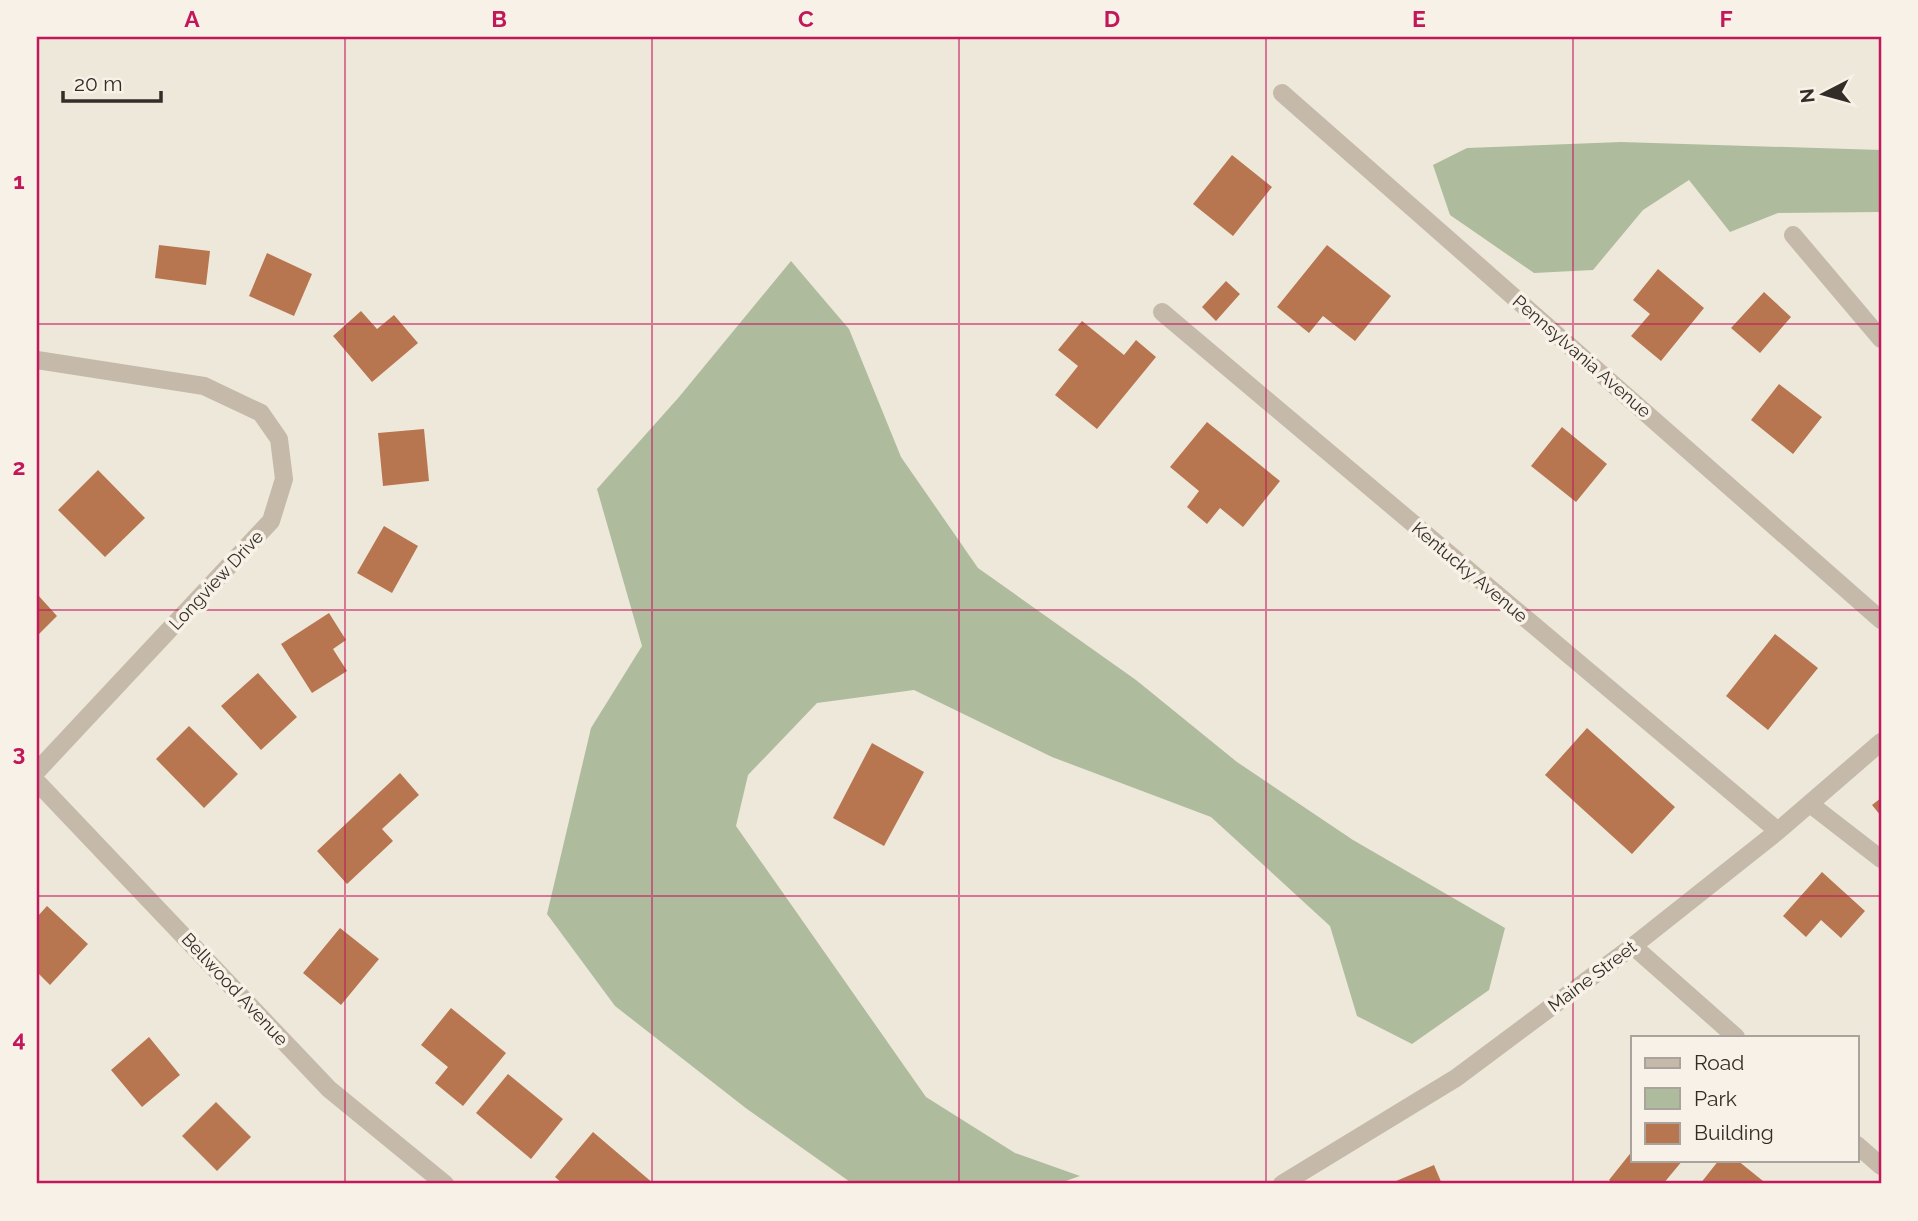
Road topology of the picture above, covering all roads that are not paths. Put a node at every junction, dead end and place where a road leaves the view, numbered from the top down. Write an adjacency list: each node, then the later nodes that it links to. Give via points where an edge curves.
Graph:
1 (1282, 93): 6 (street, Pennsylvania Avenue)
2 (1793, 235): 4 (street)
3 (1162, 312): 11 (street, Kentucky Avenue)
4 (1881, 339)
5 (37, 360): 8 (street, Longview Drive, via 204,386 261,413 279,439 285,479 271,521)
6 (1881, 620)
7 (1881, 742): 10 (street, Maine Street)
8 (37, 771)
9 (37, 782): 17 (street, Bellwood Avenue, via 329,1089)
10 (1810, 804): 11 (street, Maine Street); 12 (street)
11 (1778, 831): 13 (street, Maine Street)
12 (1881, 859)
13 (1633, 946): 14 (street); 18 (street, Maine Street, via 1456,1078)
14 (1735, 1036)
15 (1858, 1146): 16 (street)
16 (1881, 1166)
17 (445, 1184)
18 (1282, 1184)

